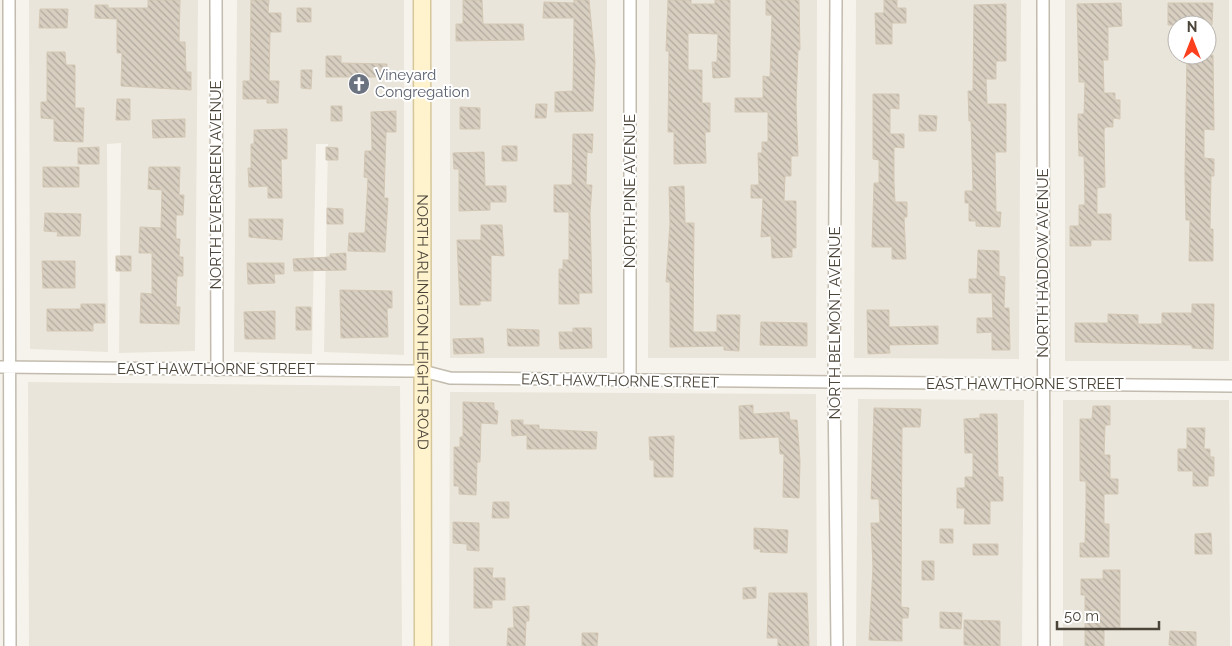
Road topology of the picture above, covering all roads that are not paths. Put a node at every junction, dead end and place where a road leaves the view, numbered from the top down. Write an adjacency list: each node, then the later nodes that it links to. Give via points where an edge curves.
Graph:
1 (8, 0): 7 (street)
2 (216, 0): 9 (street, NORTH EVERGREEN AVENUE)
3 (422, 0): 10 (main road, NORTH ARLINGTON HEIGHTS ROAD)
4 (630, 0): 11 (street, NORTH PINE AVENUE)
5 (836, 0): 12 (street, NORTH BELMONT AVENUE)
6 (1043, 0): 13 (street, NORTH HADDOW AVENUE)
7 (4, 48): 8 (street)
8 (5, 367): 9 (street, EAST HAWTHORNE STREET); 15 (street)
9 (217, 370): 10 (street, EAST HAWTHORNE STREET)
10 (423, 371): 11 (street, EAST HAWTHORNE STREET, via 450,378); 16 (main road, NORTH ARLINGTON HEIGHTS ROAD)
11 (630, 381): 12 (street, EAST HAWTHORNE STREET)
12 (834, 384): 13 (street, EAST HAWTHORNE STREET); 17 (street, NORTH BELMONT AVENUE)
13 (1043, 384): 14 (street, EAST HAWTHORNE STREET); 18 (street, NORTH HADDOW AVENUE)
14 (1232, 386)
15 (10, 646)
16 (423, 646)
17 (837, 646)
18 (1044, 646)

